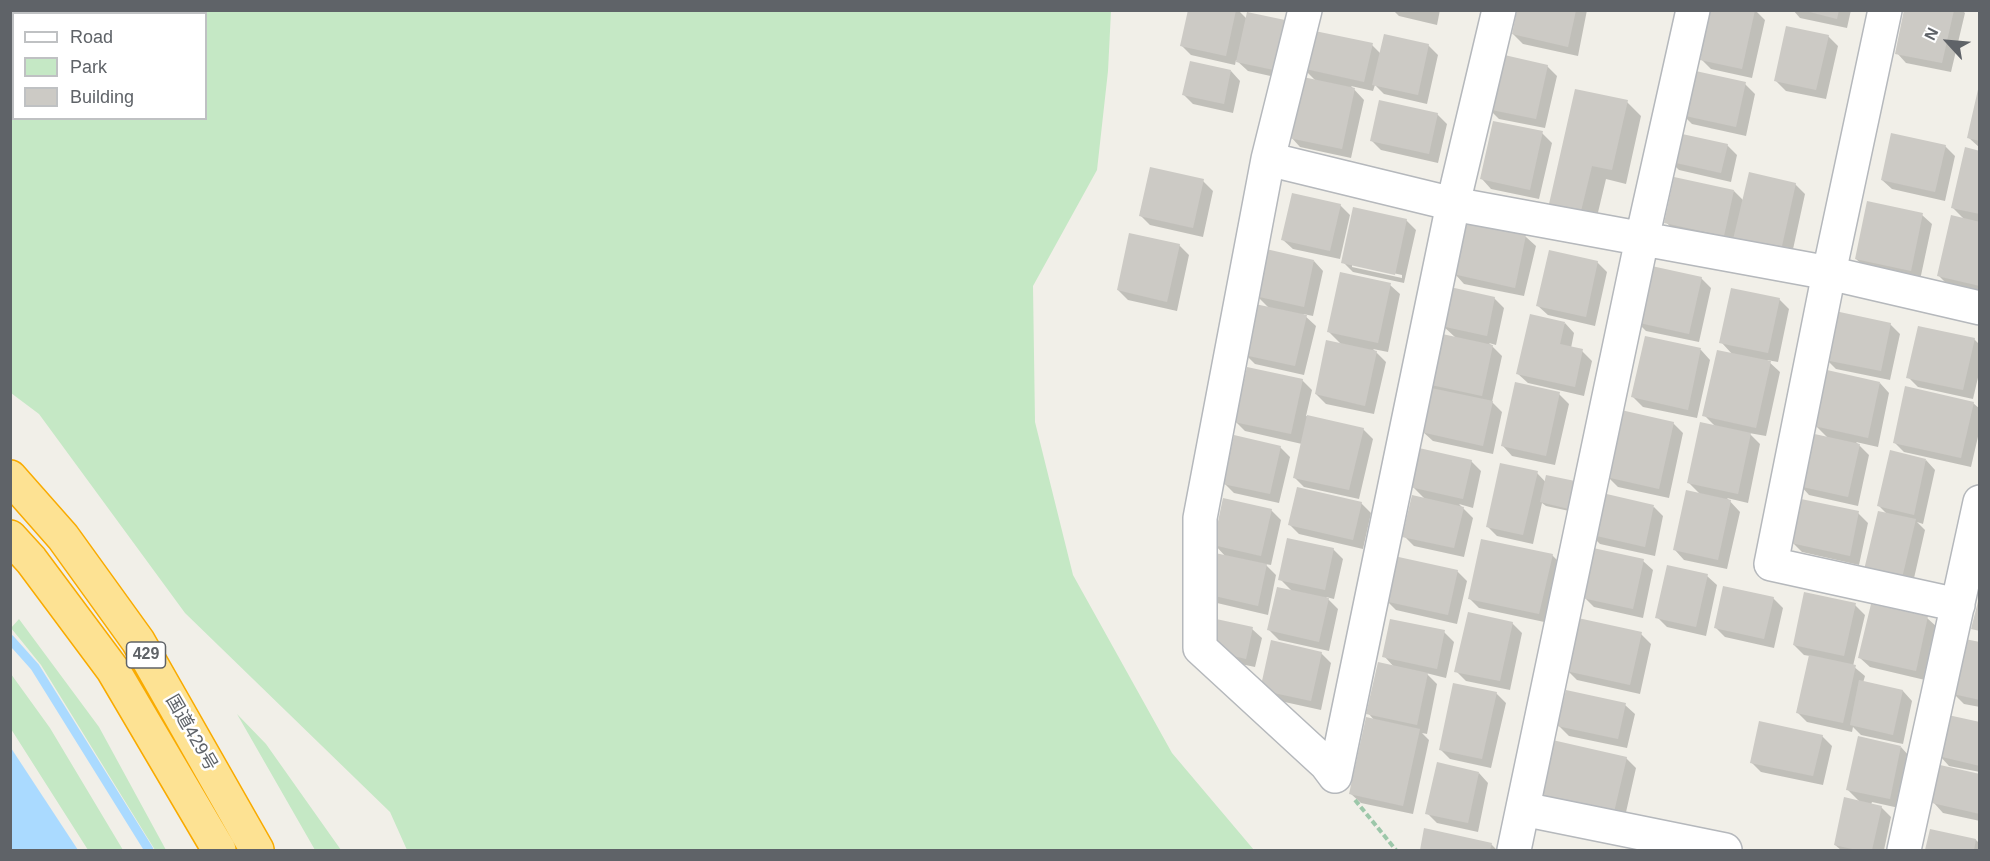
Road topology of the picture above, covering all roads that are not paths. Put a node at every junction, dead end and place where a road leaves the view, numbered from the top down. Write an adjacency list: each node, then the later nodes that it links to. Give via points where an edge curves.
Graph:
1 (1305, 10): 5 (street)
2 (1498, 10): 6 (street)
3 (1693, 10): 7 (street)
4 (1885, 10): 8 (street)
5 (1268, 159): 6 (street); 6 (street, via 1200,518 1200,648 1335,776)
6 (1453, 204): 7 (street)
7 (1642, 239): 8 (street); 14 (street)
8 (1829, 273): 9 (street); 13 (street, via 1771,564)
9 (1980, 308)
10 (10, 477): 17 (highway, 国道429号 / 429, via 63,537 138,641)
11 (1980, 502): 13 (street)
12 (17, 552): 16 (highway, 国道429号 / 429, via 112,670)
13 (1958, 605): 19 (street)
14 (1523, 809): 15 (street); 18 (street)
15 (1713, 849)
16 (219, 850)
17 (257, 850)
18 (1514, 850)
19 (1904, 850)

